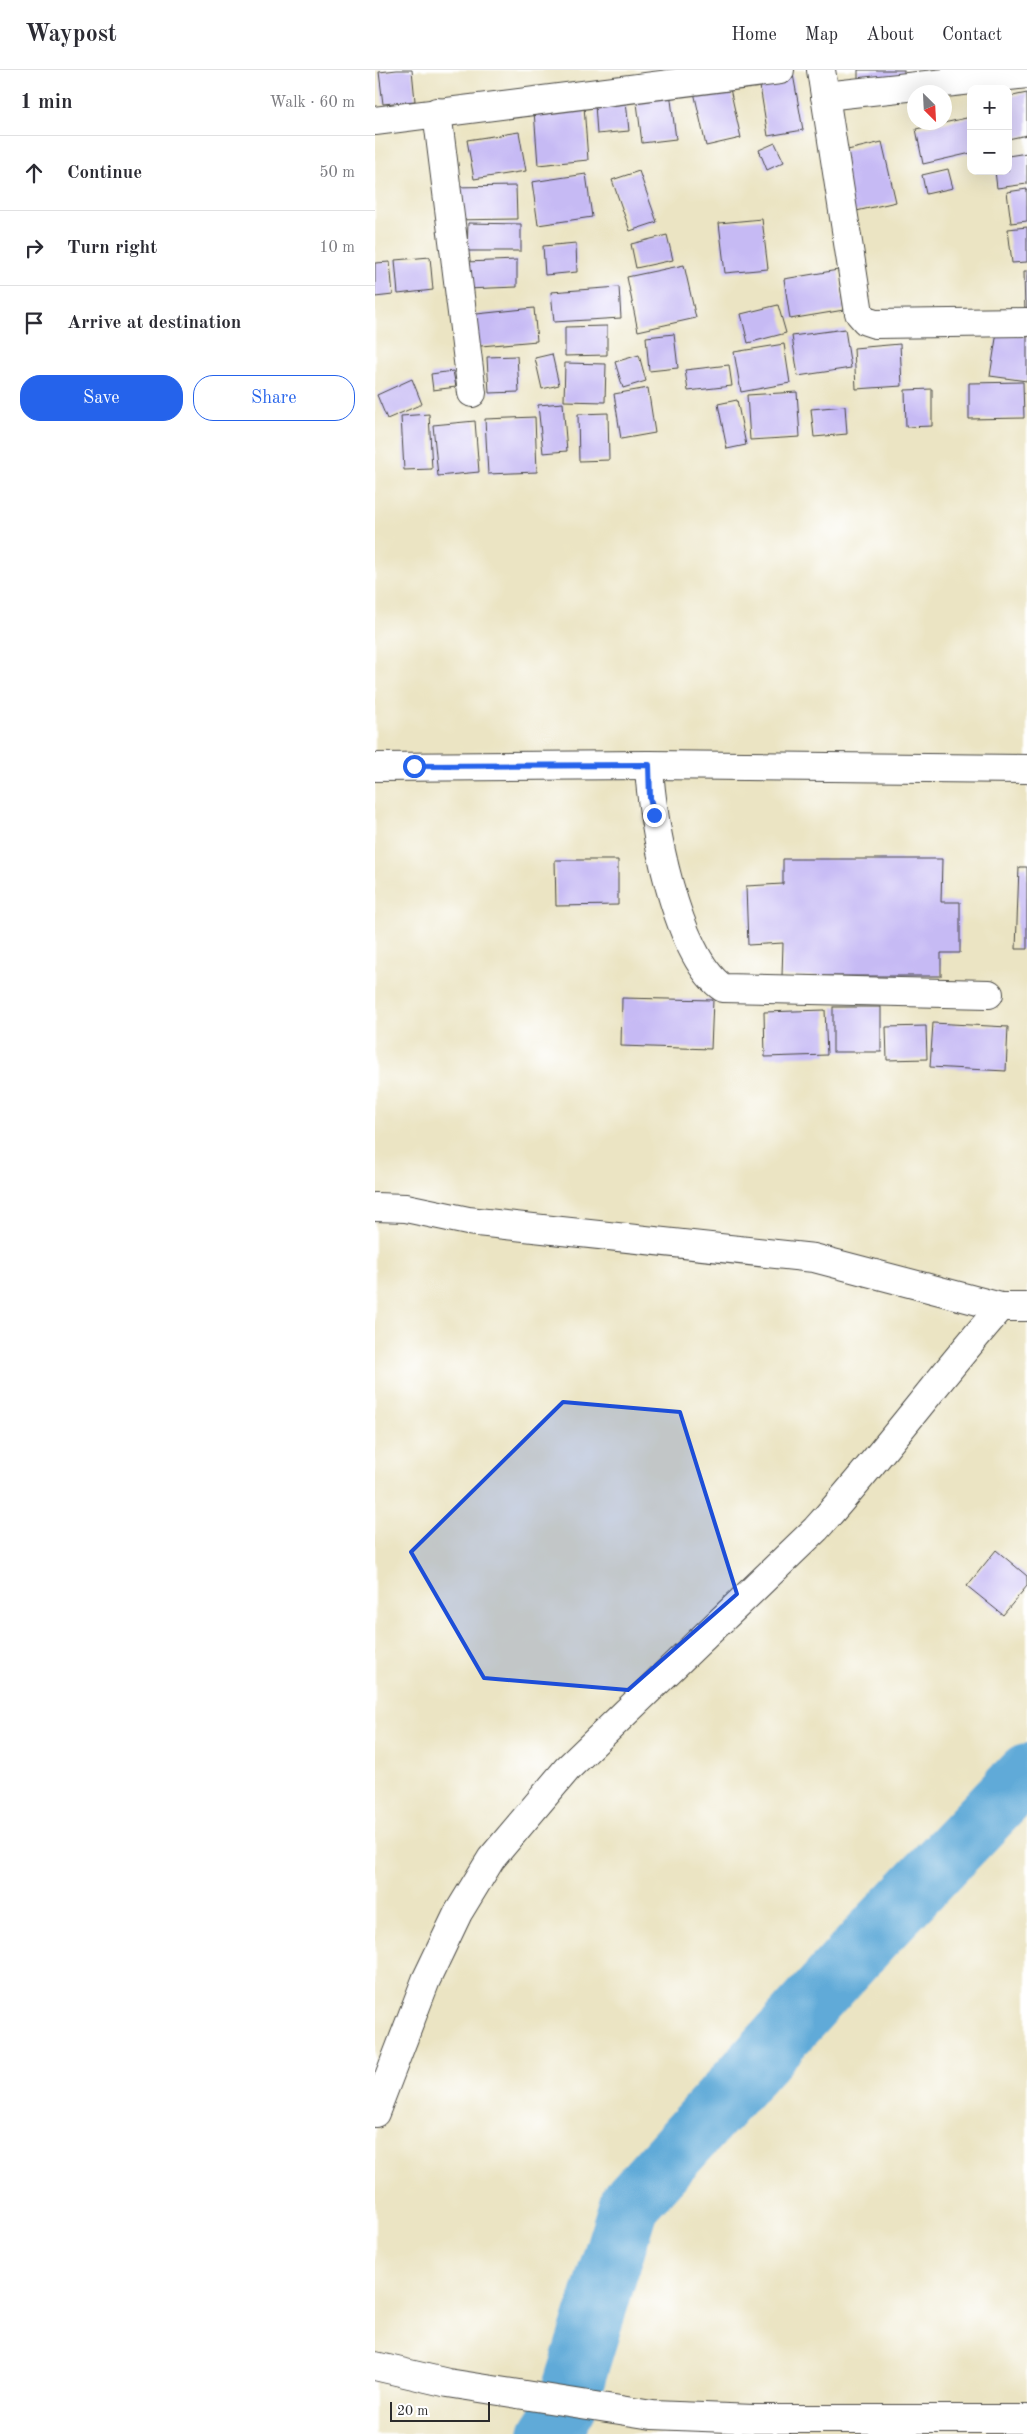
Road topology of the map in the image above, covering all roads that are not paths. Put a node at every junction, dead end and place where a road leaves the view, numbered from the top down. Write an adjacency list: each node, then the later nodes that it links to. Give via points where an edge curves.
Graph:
1 (780, 70): 4 (street)
2 (1027, 74): 3 (street)
3 (823, 83): 6 (street, via 859,313 866,321 875,324)
4 (437, 112): 5 (street); 7 (street)
5 (375, 121)
6 (1027, 322)
7 (472, 393)
8 (649, 765): 9 (street); 10 (street); 11 (street, via 650,798 673,898 693,952 711,980 723,988)
9 (375, 767)
10 (1027, 769)
11 (989, 994)
12 (375, 1207): 13 (street, via 406,1208 468,1221 814,1258)
13 (1014, 1307): 14 (street, via 946,1370 817,1529 567,1769 491,1859 458,1913 426,1980)
14 (375, 2113)
15 (375, 2366): 16 (street, via 448,2383 652,2415 764,2419)
16 (1027, 2419)

